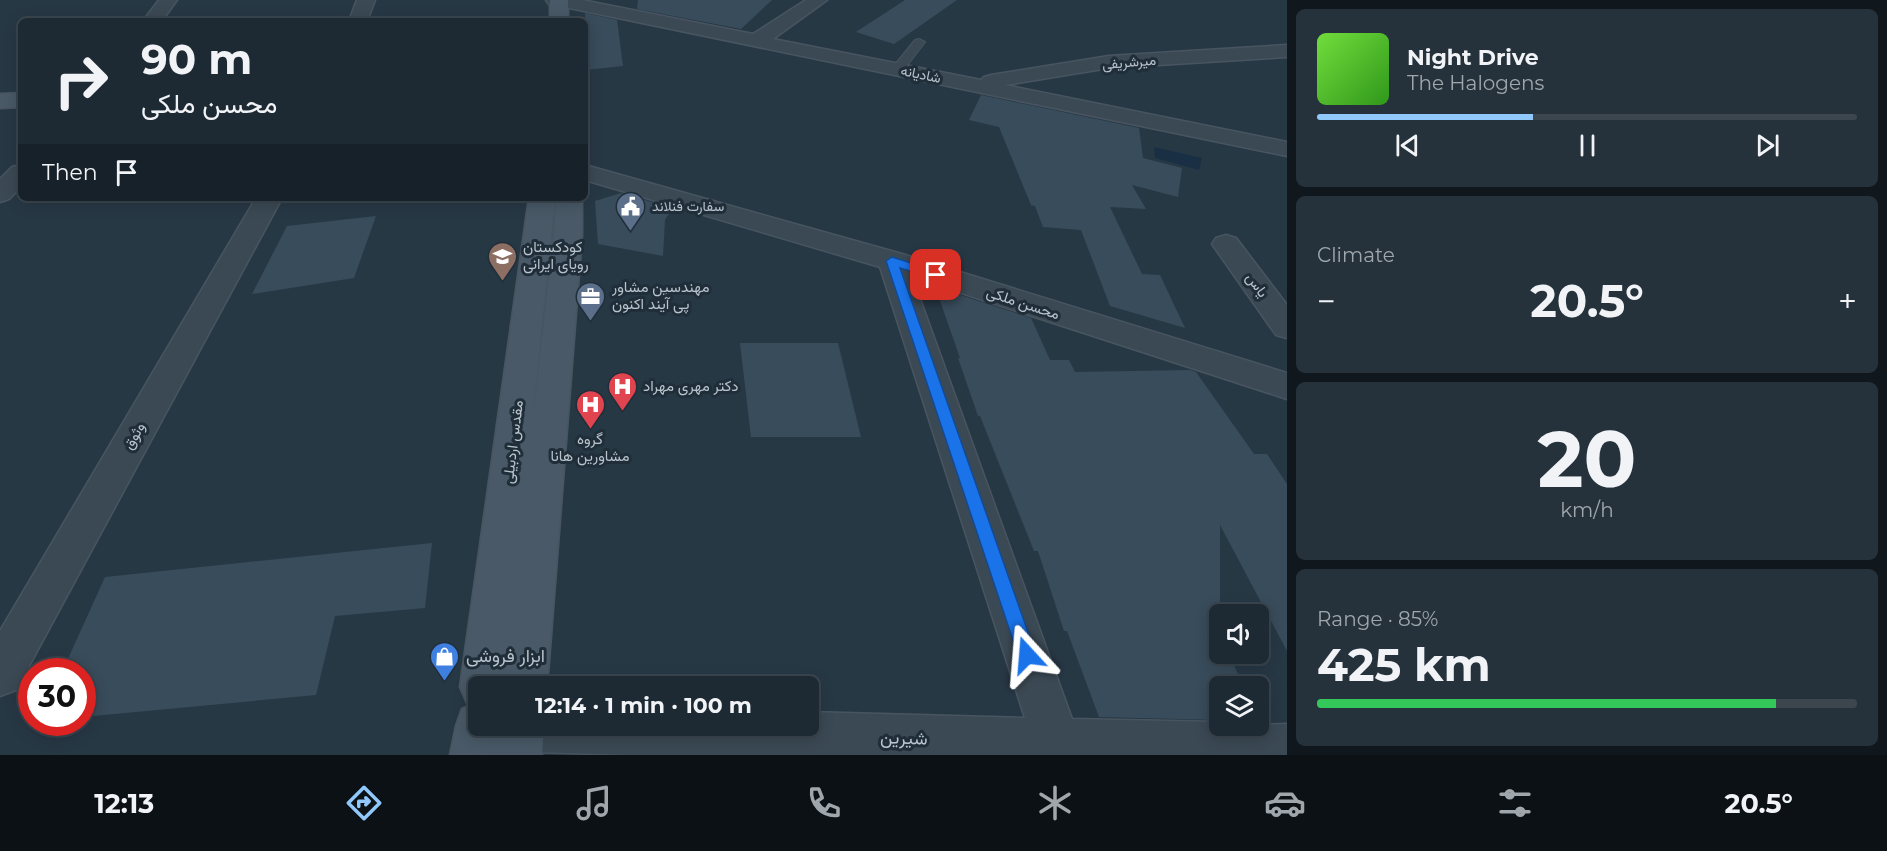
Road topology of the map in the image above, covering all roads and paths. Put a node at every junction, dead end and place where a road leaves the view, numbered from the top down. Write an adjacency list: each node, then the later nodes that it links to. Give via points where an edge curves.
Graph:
1 (168, 0): 7 (street)
2 (366, 0): 8 (street)
3 (544, 0): 9 (main road)
4 (558, 0): 10 (main road); 11 (street, شادیانه)
5 (664, 0): 11 (street)
6 (818, 0): 12 (street)
7 (154, 18)
8 (359, 18)
9 (544, 18)
10 (560, 18)
11 (659, 20): 12 (street, شادیانه)
12 (758, 40): 15 (street, شادیانه)
13 (919, 42): 15 (lane)
14 (1283, 53): 16 (street, میرشریفی, via 1109,62)
15 (898, 69): 16 (street, شادیانه)
16 (972, 84): 19 (street, شادیانه)
17 (18, 100): 18 (main road)
18 (0, 101)
19 (1287, 149)
20 (588, 173): 27 (street, محسن ملکی)
21 (18, 175): 22 (street)
22 (0, 194)
23 (267, 201): 30 (street, وثوق)
24 (542, 201): 31 (main road, مقدس اردبیلی)
25 (569, 201): 32 (main road, via 568,235)
26 (1226, 244): 28 (street, یاس)
27 (892, 261): 29 (street, محسن ملکی); 35 (street)
28 (1287, 327)
29 (1287, 386)
30 (0, 674)
31 (504, 676)
32 (507, 676)
33 (768, 736): 35 (street, شیرین)
34 (1287, 748): 35 (street, شیرین)
35 (1059, 749)

